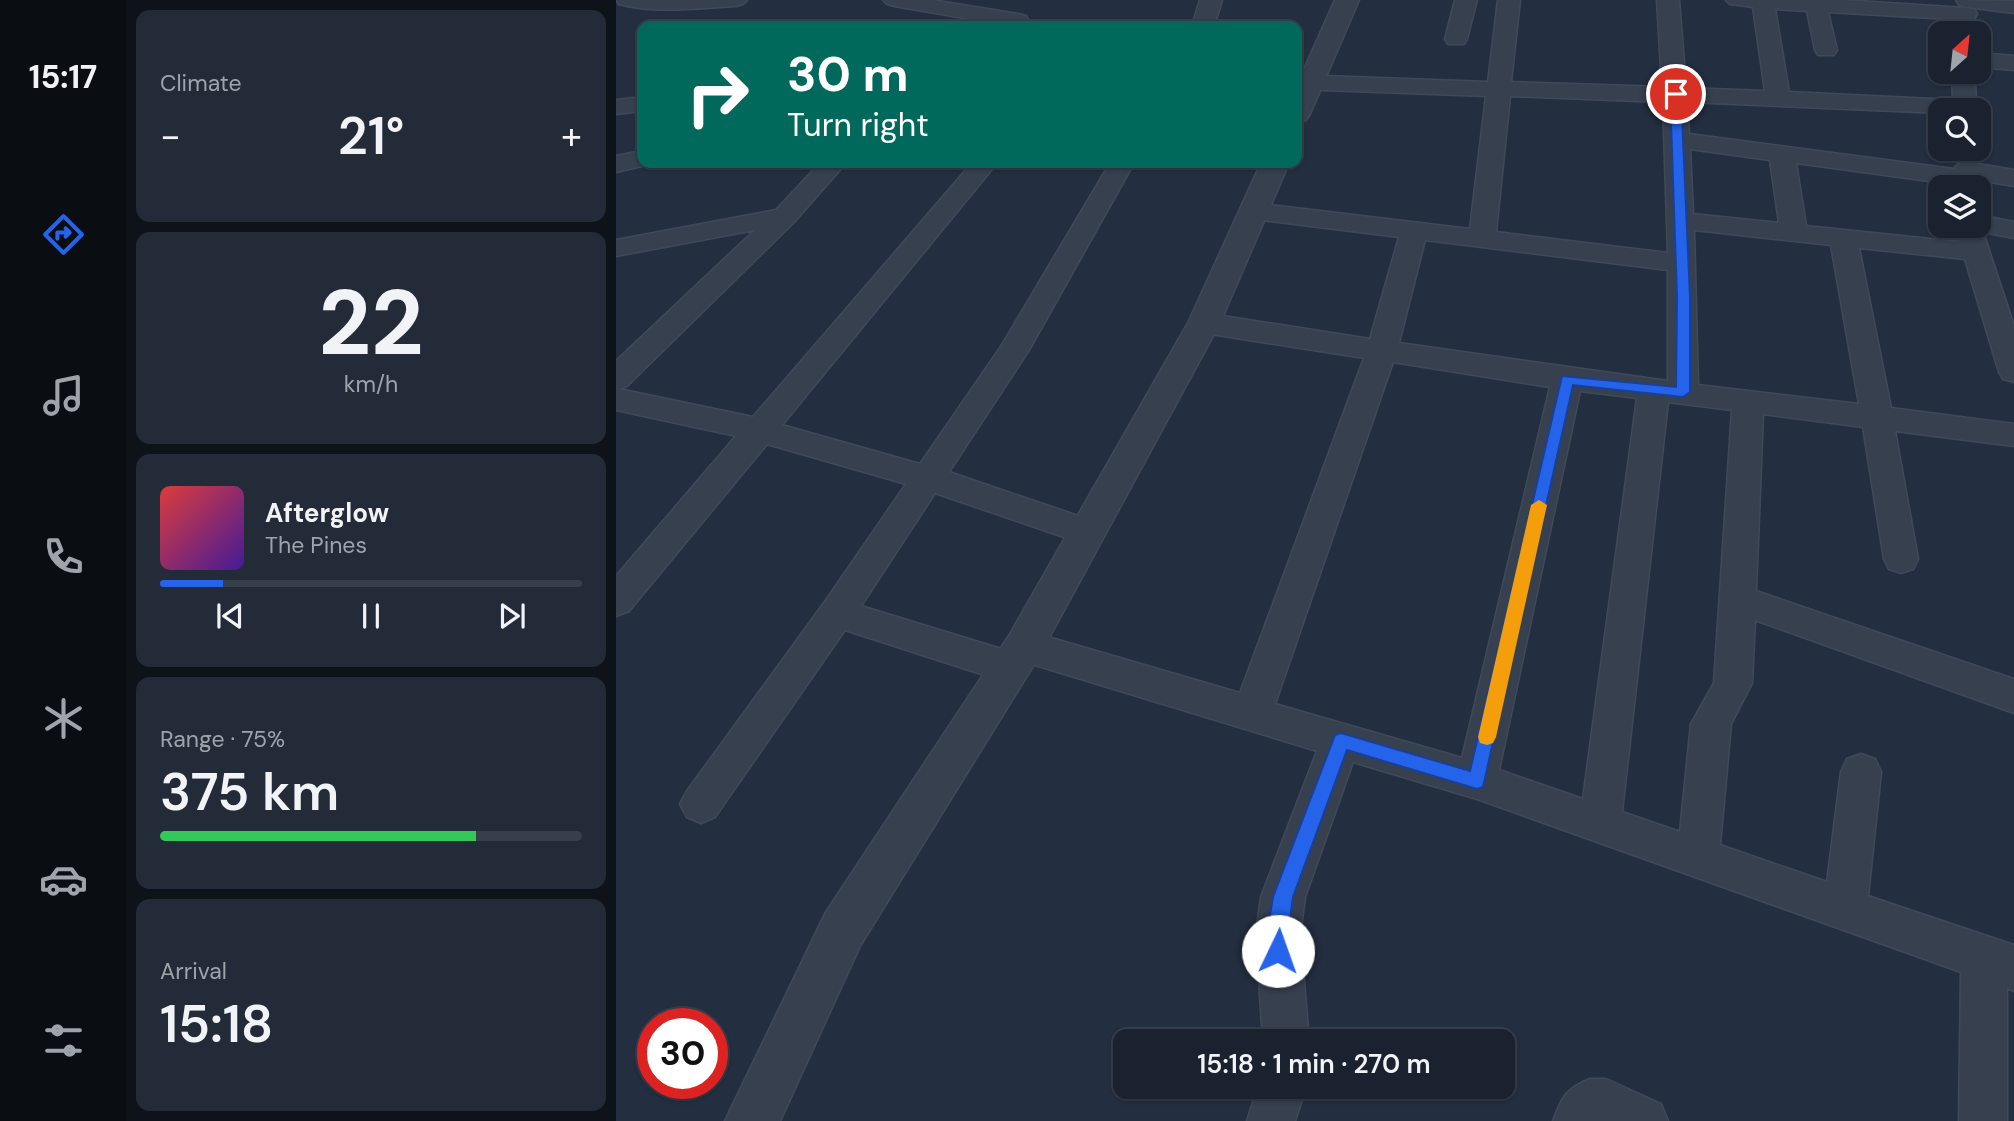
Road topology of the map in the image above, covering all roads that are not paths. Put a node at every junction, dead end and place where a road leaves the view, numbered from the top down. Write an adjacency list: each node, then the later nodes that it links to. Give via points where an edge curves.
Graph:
1 (629, 0): 2 (street)
2 (734, 0)
3 (894, 0): 15 (street)
4 (1036, 0): 16 (street)
5 (1211, 0): 17 (street)
6 (1347, 0): 22 (street)
7 (1466, 0): 18 (street)
8 (1509, 0): 23 (street)
9 (1668, 0): 24 (street)
10 (1737, 0): 11 (street)
11 (1763, 2): 12 (street); 28 (street)
12 (1815, 2): 14 (street); 19 (street)
13 (2014, 7): 14 (street)
14 (1966, 12)
15 (1001, 21)
16 (1018, 21)
17 (1205, 21)
18 (1455, 39)
19 (1826, 50)
20 (1992, 61): 21 (street)
21 (2014, 64)
22 (1304, 82): 23 (street)
23 (1500, 88): 24 (street); 46 (street)
24 (1676, 94): 28 (street); 29 (street)
25 (637, 105): 26 (street)
26 (616, 107)
27 (1928, 113): 28 (street)
28 (1795, 127): 29 (street); 36 (street); 44 (street)
29 (1678, 140): 40 (street)
30 (637, 160): 31 (street)
31 (616, 164)
32 (829, 168): 39 (street)
33 (981, 168): 60 (street)
34 (1119, 168): 62 (street, via 1014,350)
35 (1273, 168): 38 (street)
36 (1966, 171): 37 (street)
37 (2014, 178)
38 (1254, 211): 42 (street); 50 (street)
39 (785, 216): 48 (street); 54 (street)
40 (1681, 221): 44 (street); 49 (street)
41 (1991, 225): 43 (street)
42 (1414, 230): 46 (street); 52 (street)
43 (2014, 230)
44 (1794, 233): 45 (street)
45 (1843, 238): 47 (street); 59 (street)
46 (1482, 239): 49 (street)
47 (1972, 239): 51 (street)
48 (616, 248)
49 (1682, 263): 56 (street)
50 (1204, 323): 52 (street); 63 (street)
51 (2006, 325): 53 (street)
52 (1382, 350): 55 (street); 70 (street)
53 (2014, 372)
54 (616, 379)
55 (1567, 379): 56 (street); 73 (street)
56 (1668, 391): 58 (street); 75 (street)
57 (616, 399): 60 (street)
58 (1748, 400): 59 (street); 65 (street)
59 (1877, 417): 61 (street); 64 (street)
60 (759, 430): 62 (street); 66 (street)
61 (2014, 435)
62 (928, 478): 63 (street); 67 (street)
63 (1087, 533): 68 (street)
64 (1901, 559)
65 (1737, 599): 69 (street); 76 (street, via 1733,683 1711,724)
66 (616, 601)
67 (837, 613): 68 (street); 74 (street)
68 (1016, 656): 70 (street); 81 (street, via 843,929)
69 (2014, 696)
70 (1252, 713): 71 (street)
71 (1341, 741): 73 (street); 79 (street, via 1283,897 1278,934)
72 (1861, 772): 77 (street)
73 (1477, 781): 75 (street)
74 (701, 804)
75 (1600, 823): 76 (street)
76 (1698, 858): 77 (street)
77 (1845, 909): 78 (street)
78 (1999, 962): 85 (street)
79 (1285, 1029)
80 (1278, 1099): 82 (street)
81 (752, 1121)
82 (1271, 1121)
83 (1577, 1121): 84 (street, via 1590,1103 1606,1103)
84 (1644, 1121)
85 (1983, 1121)

